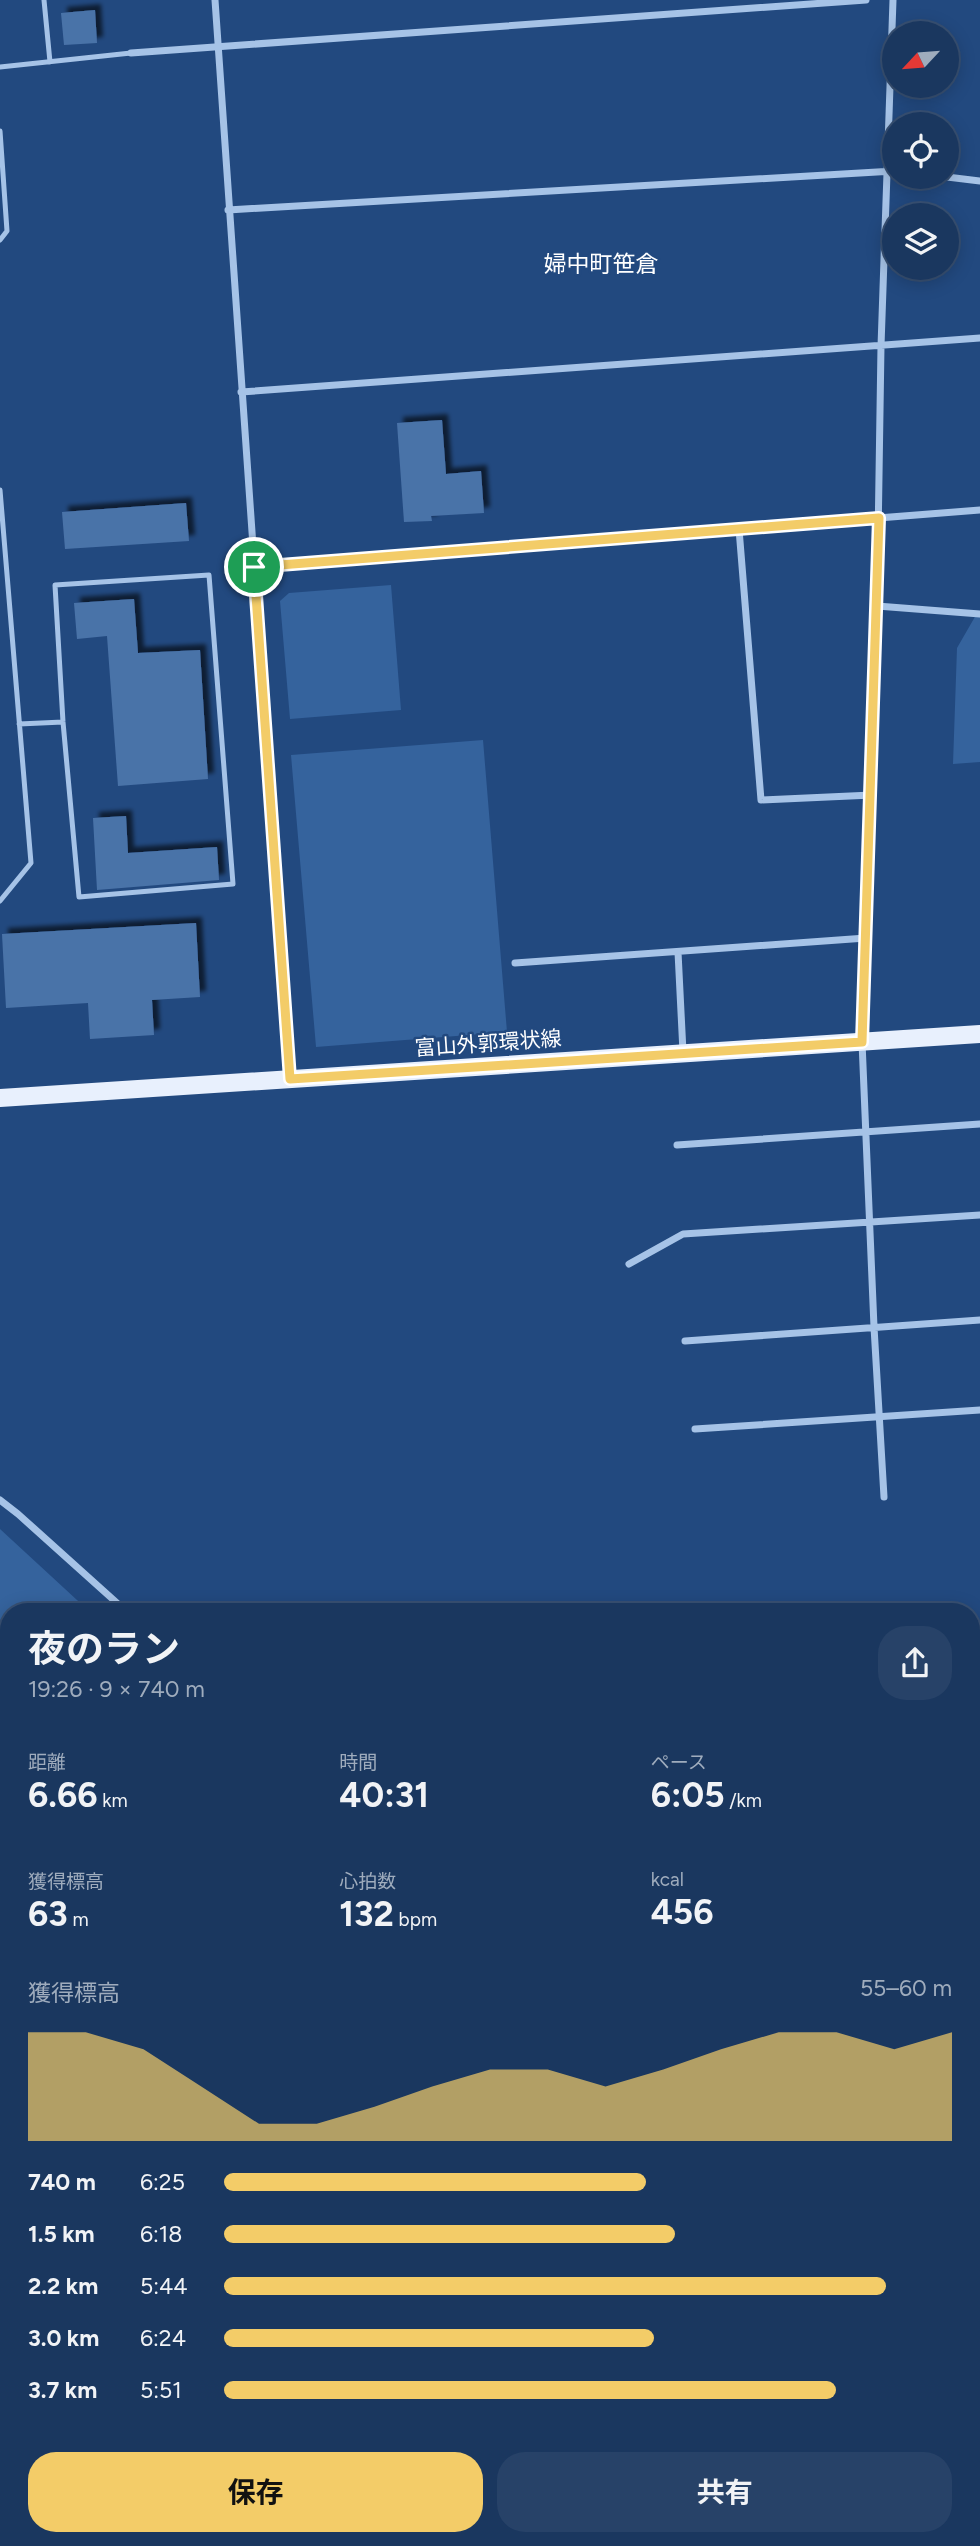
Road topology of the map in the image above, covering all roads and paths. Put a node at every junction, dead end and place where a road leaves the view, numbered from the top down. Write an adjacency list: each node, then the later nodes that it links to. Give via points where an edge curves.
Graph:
1 (44, 0): 7 (lane)
2 (215, 0): 5 (street)
3 (866, 0): 5 (street)
4 (893, 0): 9 (street)
5 (218, 47): 6 (street); 15 (street)
6 (131, 53): 7 (lane)
7 (50, 62): 8 (lane)
8 (0, 67)
9 (891, 112)
10 (0, 131): 16 (lane, via 7,231)
11 (882, 170): 15 (street)
12 (959, 178): 13 (street)
13 (980, 181)
14 (889, 189): 18 (street)
15 (229, 210): 19 (street)
16 (0, 240)
17 (980, 338): 18 (street)
18 (881, 346): 19 (street); 22 (street)
19 (241, 392): 24 (street)
20 (0, 490): 28 (lane)
21 (980, 510): 22 (street)
22 (879, 518): 23 (street); 25 (street)
23 (738, 529): 24 (street); 29 (street, via 761,800)
24 (254, 567): 37 (street)
25 (877, 606): 26 (street); 29 (street)
26 (980, 614)
27 (64, 722): 27 (lane, via 79,897 233,884 209,575 55,585); 28 (lane)
28 (19, 724): 30 (lane, via 31,863)
29 (872, 795): 31 (street)
30 (0, 901)
31 (866, 938): 32 (street); 35 (street)
32 (678, 952): 33 (street); 36 (street)
33 (515, 963)
34 (980, 1034): 35 (main road, 富山外郭環状線)
35 (862, 1042): 36 (main road, 富山外郭環状線); 40 (street)
36 (683, 1052): 37 (main road, 富山外郭環状線)
37 (290, 1079): 38 (main road, 富山外郭環状線)
38 (0, 1098)
39 (980, 1124): 40 (street)
40 (866, 1132): 41 (street); 43 (street)
41 (677, 1144)
42 (980, 1214): 43 (street)
43 (870, 1222): 44 (street, via 683,1234); 46 (street)
44 (629, 1264)
45 (980, 1320): 46 (street)
46 (874, 1327): 47 (street); 49 (street)
47 (685, 1341)
48 (980, 1410): 49 (street)
49 (879, 1416): 50 (street); 51 (street)
50 (695, 1429)
51 (884, 1497)
52 (0, 1500): 53 (street)
53 (117, 1603)

